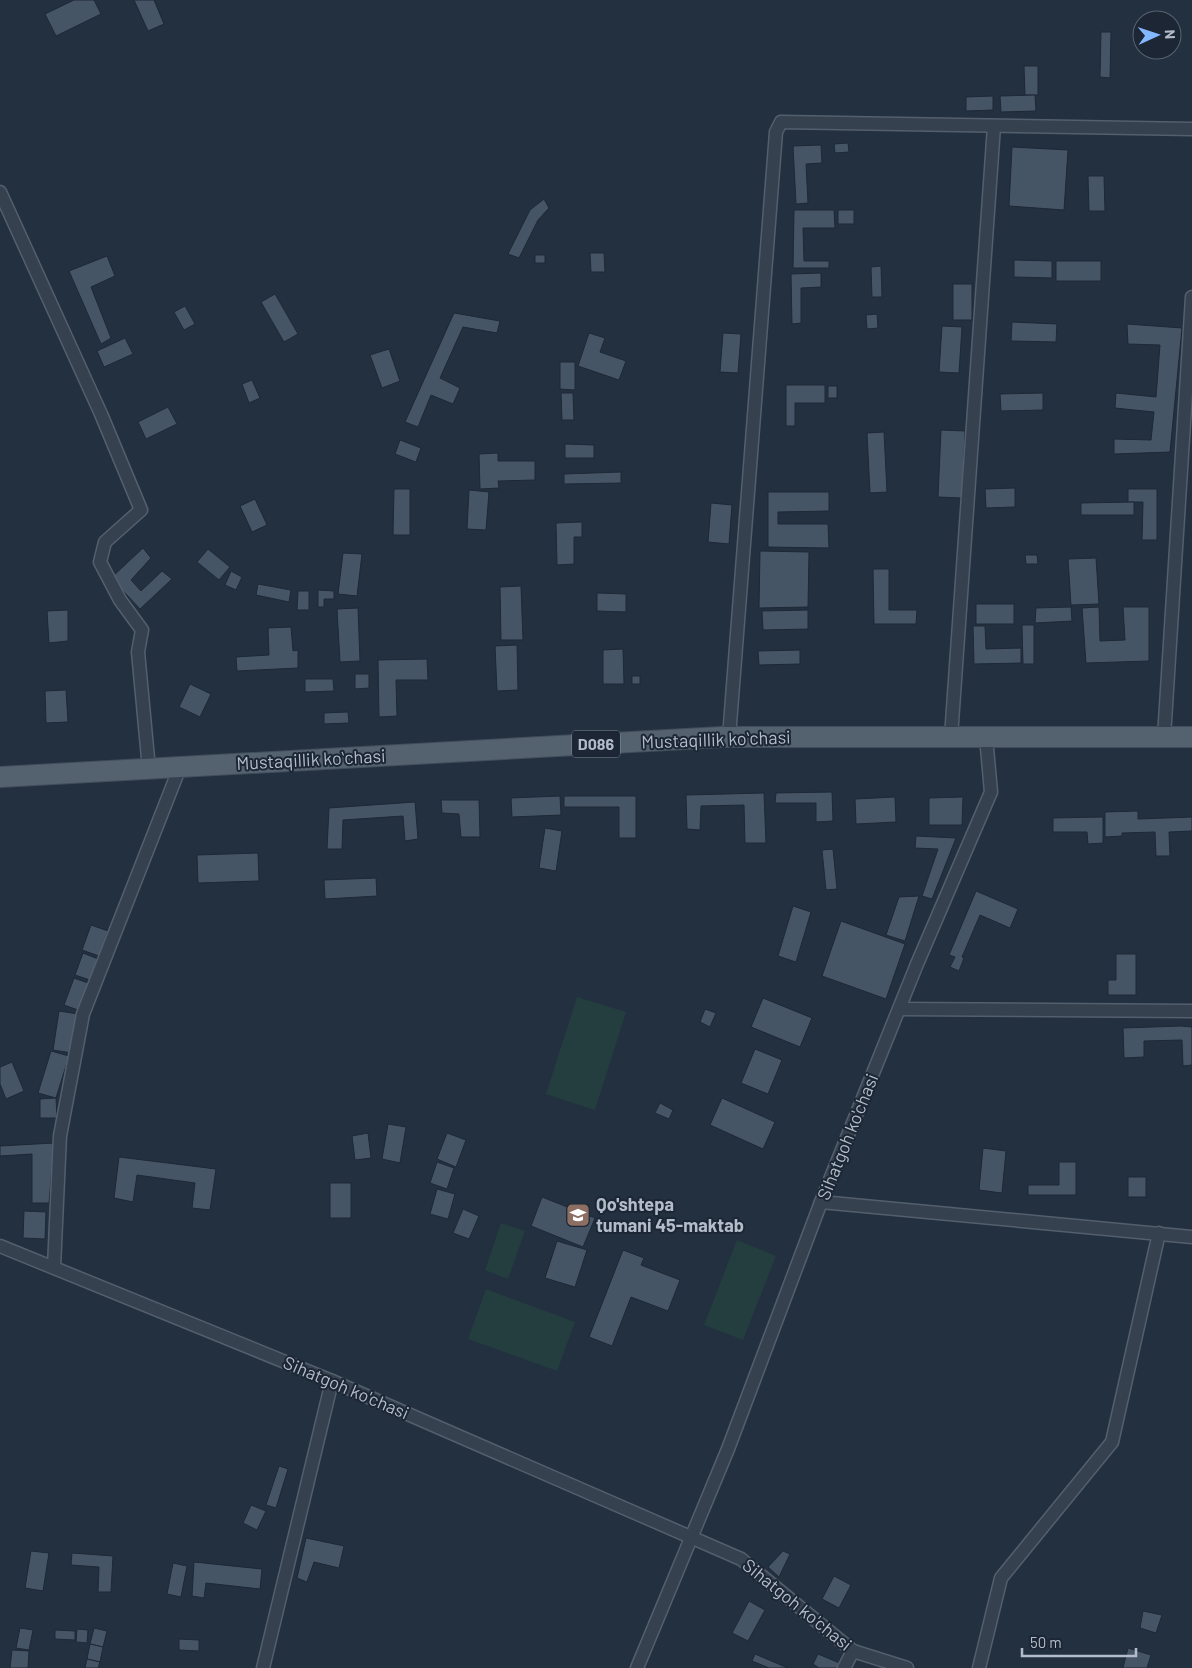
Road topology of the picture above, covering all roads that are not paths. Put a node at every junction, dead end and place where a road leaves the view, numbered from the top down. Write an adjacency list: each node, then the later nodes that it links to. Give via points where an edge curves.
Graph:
1 (994, 126): 2 (street); 5 (street, via 781,122 776,132); 6 (street)
2 (1192, 129)
3 (0, 192): 11 (street, via 141,510 105,542 100,562 120,600 142,630 138,652)
4 (1192, 304): 8 (street)
5 (729, 737): 6 (main road, Mustaqillik koʻchasi / D086); 10 (main road, Mustaqillik koʻchasi / D086)
6 (951, 737): 7 (main road, Mustaqillik koʻchasi / D086)
7 (986, 737): 8 (main road, Mustaqillik koʻchasi / D086); 13 (street, Sihatgoh ko'chasi, via 991,792)
8 (1164, 737): 9 (main road, Mustaqillik koʻchasi / D086)
9 (1192, 737)
10 (180, 767): 11 (main road, Mustaqillik koʻchasi / D086); 19 (street, via 83,1014 60,1136)
11 (149, 769): 12 (main road, Mustaqillik koʻchasi / D086)
12 (0, 777)
13 (899, 1009): 14 (street); 15 (street, Sihatgoh ko'chasi)
14 (1192, 1011)
15 (821, 1202): 16 (street); 21 (street, Sihatgoh ko'chasi, via 728,1449)
16 (1159, 1234): 17 (street); 27 (street, via 1112,1442 1001,1578)
17 (1192, 1237)
18 (0, 1246): 19 (street, Sihatgoh ko'chasi)
19 (54, 1267): 20 (street, Sihatgoh ko'chasi)
20 (332, 1381): 21 (street, Sihatgoh ko'chasi); 23 (street)
21 (690, 1536): 22 (street, Sihatgoh ko'chasi, via 741,1559); 24 (street, Sihatgoh ko'chasi)
22 (853, 1652): 25 (street); 26 (street, Sihatgoh ko'chasi)
23 (263, 1668)
24 (637, 1668)
25 (844, 1668)
26 (907, 1668)
27 (979, 1668)

